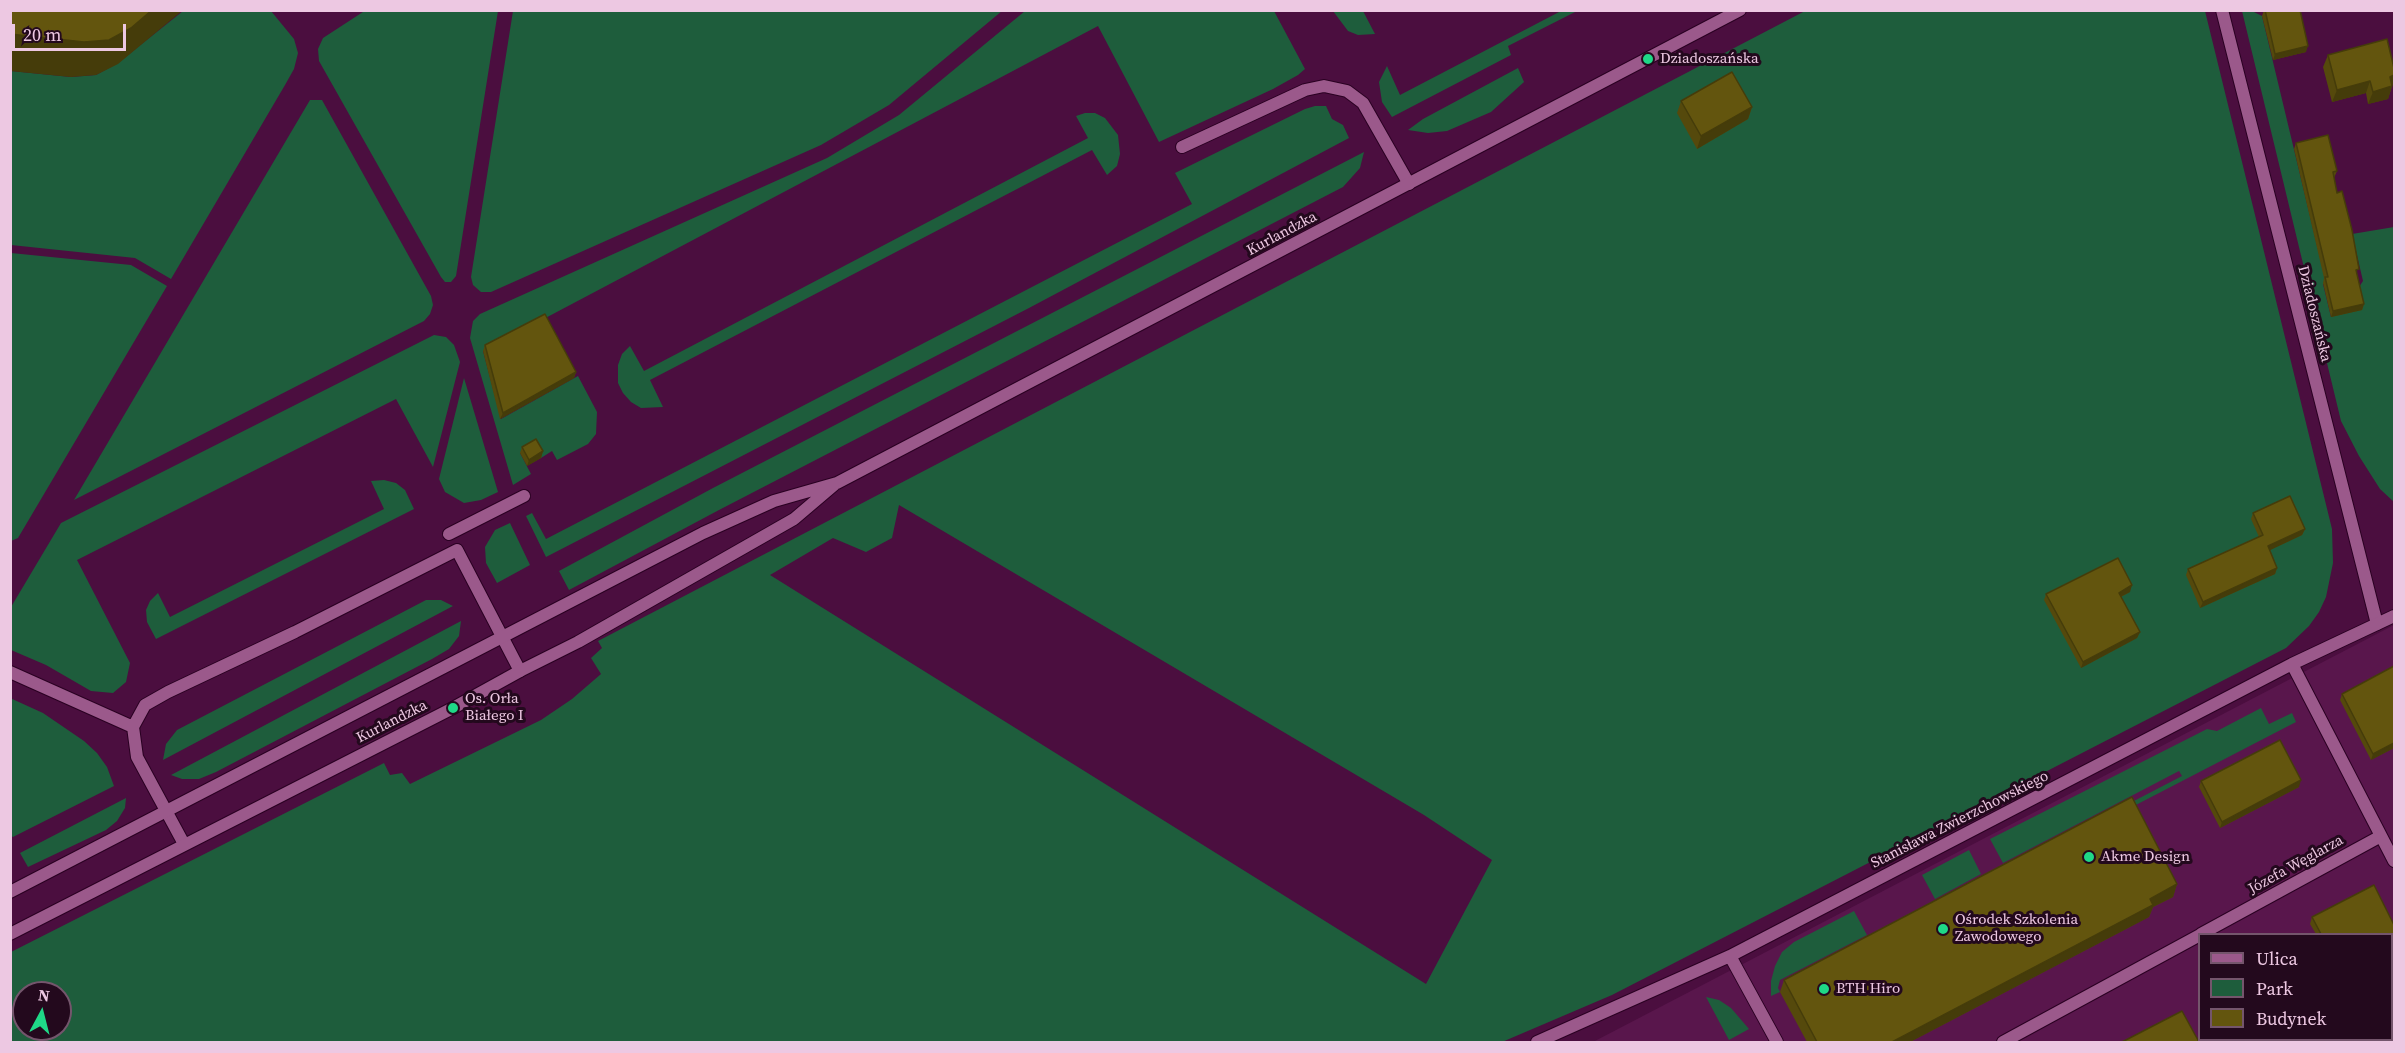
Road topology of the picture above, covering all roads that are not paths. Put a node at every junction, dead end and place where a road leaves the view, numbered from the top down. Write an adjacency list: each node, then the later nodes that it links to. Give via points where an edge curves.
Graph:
1 (1740, 10): 4 (street, Kurlandzka)
2 (2222, 10): 9 (street, Dziadoszańska)
3 (1182, 147): 4 (street, via 1305,90 1324,86 1347,91 1363,102)
4 (1409, 184): 5 (street, Kurlandzka)
5 (837, 483): 10 (street, Kurlandzka, via 774,501 703,533); 12 (street, Kurlandzka, via 776,530)
6 (524, 496): 7 (street)
7 (449, 534)
8 (2394, 616): 9 (street, Stanisława Zwierzchowskiego)
9 (2377, 624): 11 (street, Stanisława Zwierzchowskiego)
10 (502, 637): 12 (street); 14 (street, via 458,550 144,705); 15 (street, Kurlandzka)
11 (2292, 664): 16 (street); 23 (street, Stanisława Zwierzchowskiego)
12 (520, 671): 17 (street, Kurlandzka)
13 (10, 672): 14 (street)
14 (133, 727): 15 (street, via 137,757)
15 (166, 810): 17 (street); 19 (street, Kurlandzka)
16 (2381, 836): 18 (street); 20 (street, Józefa Węglarza)
17 (184, 844): 21 (street, Kurlandzka)
18 (2394, 861)
19 (10, 892)
20 (2204, 933)
21 (10, 934)
22 (2198, 936): 27 (street, Józefa Węglarza)
23 (1730, 956): 24 (street, Stanisława Zwierzchowskiego); 26 (street)
24 (1556, 1039): 25 (street, Stanisława Zwierzchowskiego)
25 (1537, 1042)
26 (1777, 1042)
27 (2003, 1042)

